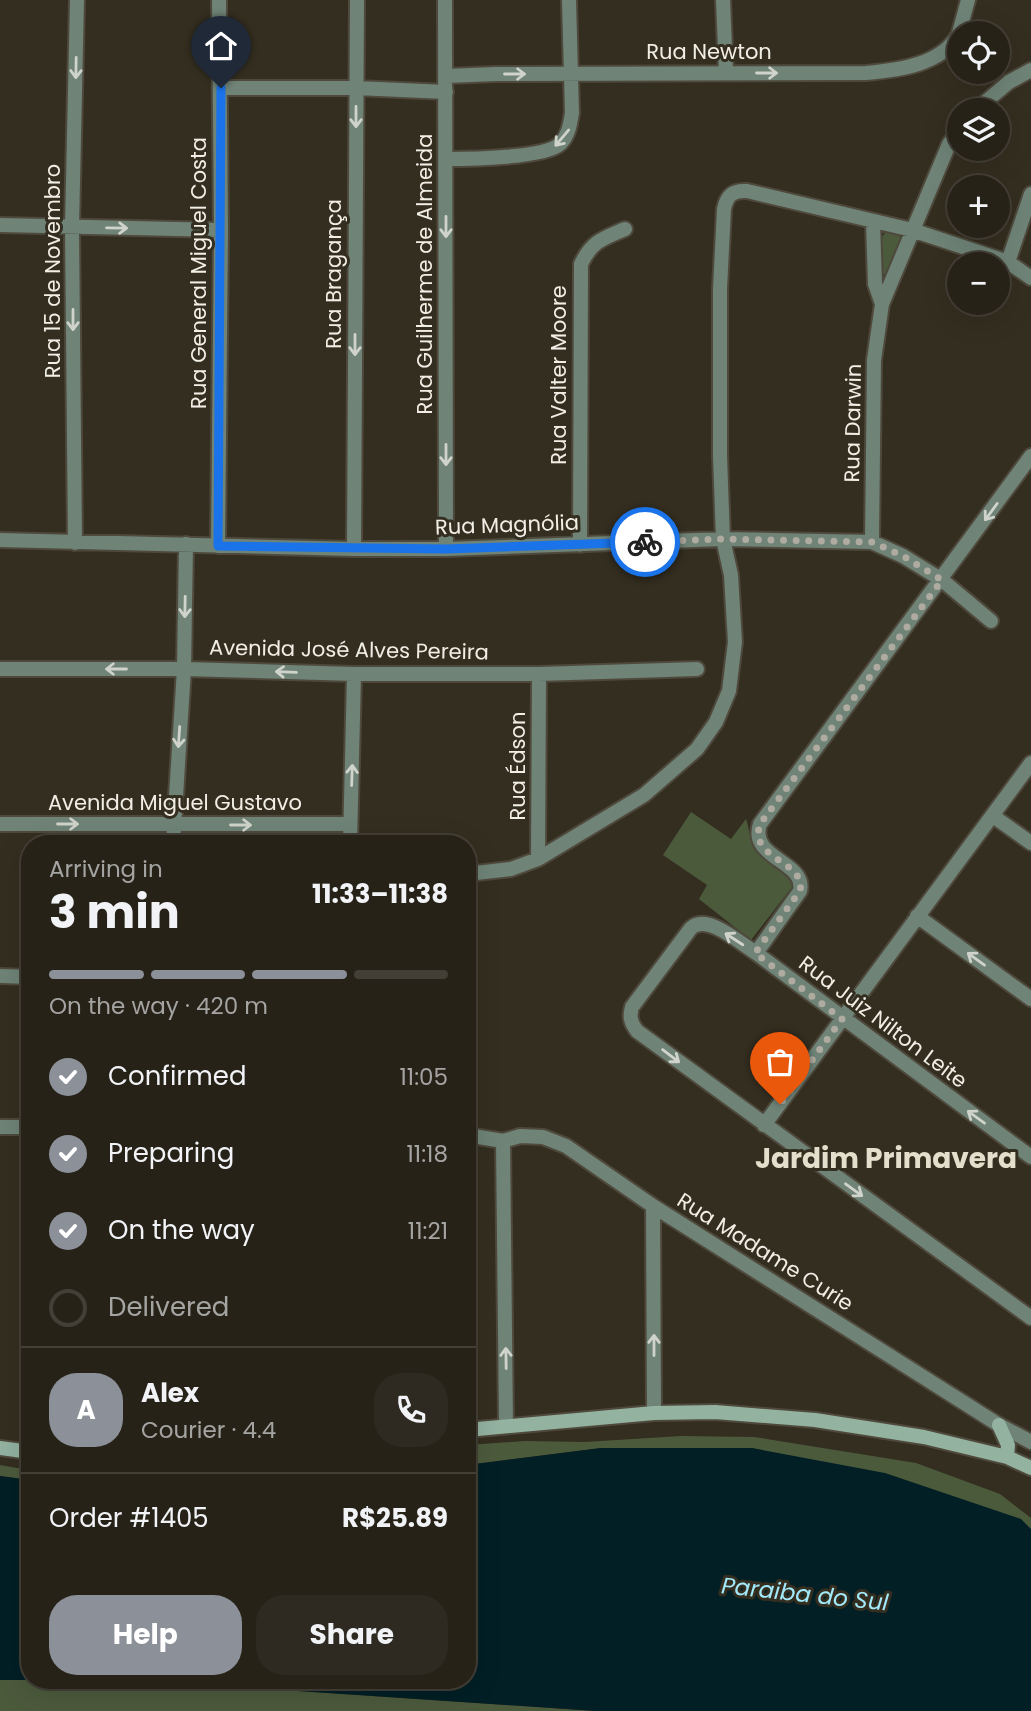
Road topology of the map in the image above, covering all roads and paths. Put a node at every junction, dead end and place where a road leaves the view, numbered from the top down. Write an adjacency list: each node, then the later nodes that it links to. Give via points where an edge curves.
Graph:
1 (77, 0): 23 (street, Rua 15 de Novembro, one-way to 23)
2 (219, 0): 14 (street, Rua General Miguel Costa)
3 (357, 0): 15 (street, Rua Bragança)
4 (445, 0): 13 (street, Rua Guilherme de Almeida)
5 (569, 0): 12 (street)
6 (723, 0): 11 (street)
7 (968, 0): 8 (street, Rua Newton)
8 (962, 21)
9 (947, 47): 11 (street, Rua Newton, one-way to 9, via 892,71 915,66)
10 (1031, 70): 17 (street)
11 (726, 73): 12 (street, Rua Newton)
12 (570, 74): 13 (street, Rua Newton, one-way to 12); 19 (street, one-way to 19, via 572,113 560,144 526,154)
13 (447, 76): 16 (street, Rua Guilherme de Almeida)
14 (221, 88): 15 (street); 25 (street, Rua General Miguel Costa)
15 (356, 88): 16 (street); 40 (street, Rua Bragança, one-way to 40)
16 (446, 92): 19 (street, Rua Guilherme de Almeida)
17 (990, 98)
18 (947, 150): 26 (street, Rua Darwin)
19 (447, 159): 41 (street, Rua Guilherme de Almeida, one-way to 41)
20 (1031, 194): 28 (street)
21 (873, 222): 26 (street); 31 (street, Rua Darwin, via 875,284); 33 (street, via 747,191 737,190 726,199 718,367)
22 (0, 225): 23 (street)
23 (72, 227): 25 (street, one-way to 25); 36 (street, Rua 15 de Novembro, one-way to 36)
24 (625, 229): 38 (street, Rua Valter Moore, via 595,242 581,264)
25 (221, 230): 39 (street, Rua General Miguel Costa)
26 (912, 230): 27 (street); 31 (street, Rua Darwin)
27 (978, 252)
28 (1010, 256)
29 (1010, 263): 30 (street)
30 (1031, 278)
31 (882, 304): 35 (street, Rua Darwin, via 874,360)
32 (1031, 456): 42 (street, one-way to 42)
33 (723, 539): 35 (street, Rua Magnólia); 38 (street, Rua Magnólia); 57 (street, via 731,575 735,642 729,691 716,722 697,749 644,795)
34 (0, 540): 36 (street, Rua Magnólia)
35 (872, 542): 42 (street, Rua Magnólia)
36 (75, 543): 37 (street, Rua Magnólia)
37 (186, 544): 39 (street, Rua Magnólia); 45 (street, one-way to 45)
38 (580, 545): 41 (street, Rua Magnólia)
39 (218, 546): 40 (street, Rua Magnólia)
40 (354, 549): 41 (street, Rua Magnólia)
41 (446, 549)
42 (942, 580): 43 (street, Rua Magnólia); 60 (street, via 760,824 758,839 763,848 802,883)
43 (991, 621)
44 (0, 669): 45 (street, Avenida José Alves Pereira, one-way to 44)
45 (184, 669): 47 (street, Avenida José Alves Pereira, one-way to 45); 53 (street, one-way to 53)
46 (697, 669): 48 (street, Avenida José Alves Pereira)
47 (354, 674): 48 (street, Avenida José Alves Pereira); 52 (street, one-way to 47)
48 (539, 674): 57 (street, Rua Édson)
49 (1031, 763): 50 (street)
50 (993, 816): 56 (street); 59 (street)
51 (0, 824): 53 (street, Avenida Miguel Gustavo, one-way to 53)
52 (350, 824): 53 (street, Avenida Miguel Gustavo, one-way to 52); 55 (street)
53 (173, 825): 54 (street)
54 (173, 835)
55 (350, 835)
56 (1031, 843)
57 (538, 859): 58 (street, via 511,869)
58 (476, 873)
59 (917, 916): 63 (street, one-way to 59); 64 (street)
60 (755, 953): 64 (street, Rua Juiz Nilton Leite); 65 (street, Rua Juiz Nilton Leite, one-way to 65, via 709,923 695,924 630,1015 637,1031)
61 (0, 976): 62 (street)
62 (21, 977)
63 (1031, 999)
64 (842, 1019): 65 (street); 70 (street, Rua Juiz Nilton Leite, one-way to 64)
65 (764, 1125): 72 (street, one-way to 72)
66 (0, 1127): 67 (street)
67 (21, 1127)
68 (476, 1136): 69 (street, Rua Madame Curie)
69 (503, 1141): 71 (street, Rua Madame Curie, via 542,1137 566,1146); 75 (street, one-way to 69)
70 (1031, 1157)
71 (653, 1206): 73 (street, one-way to 71); 74 (street, Rua Madame Curie)
72 (1031, 1318)
73 (654, 1413): 75 (main road); 80 (main road, via 715,1412 815,1420 924,1437)
74 (999, 1425): 77 (street, Rua Madame Curie); 80 (main road, via 1009,1445)
75 (506, 1426): 76 (main road)
76 (476, 1429)
77 (1031, 1442)
78 (0, 1448): 79 (main road)
79 (21, 1451)
80 (1007, 1457): 81 (main road)
81 (1031, 1468)

